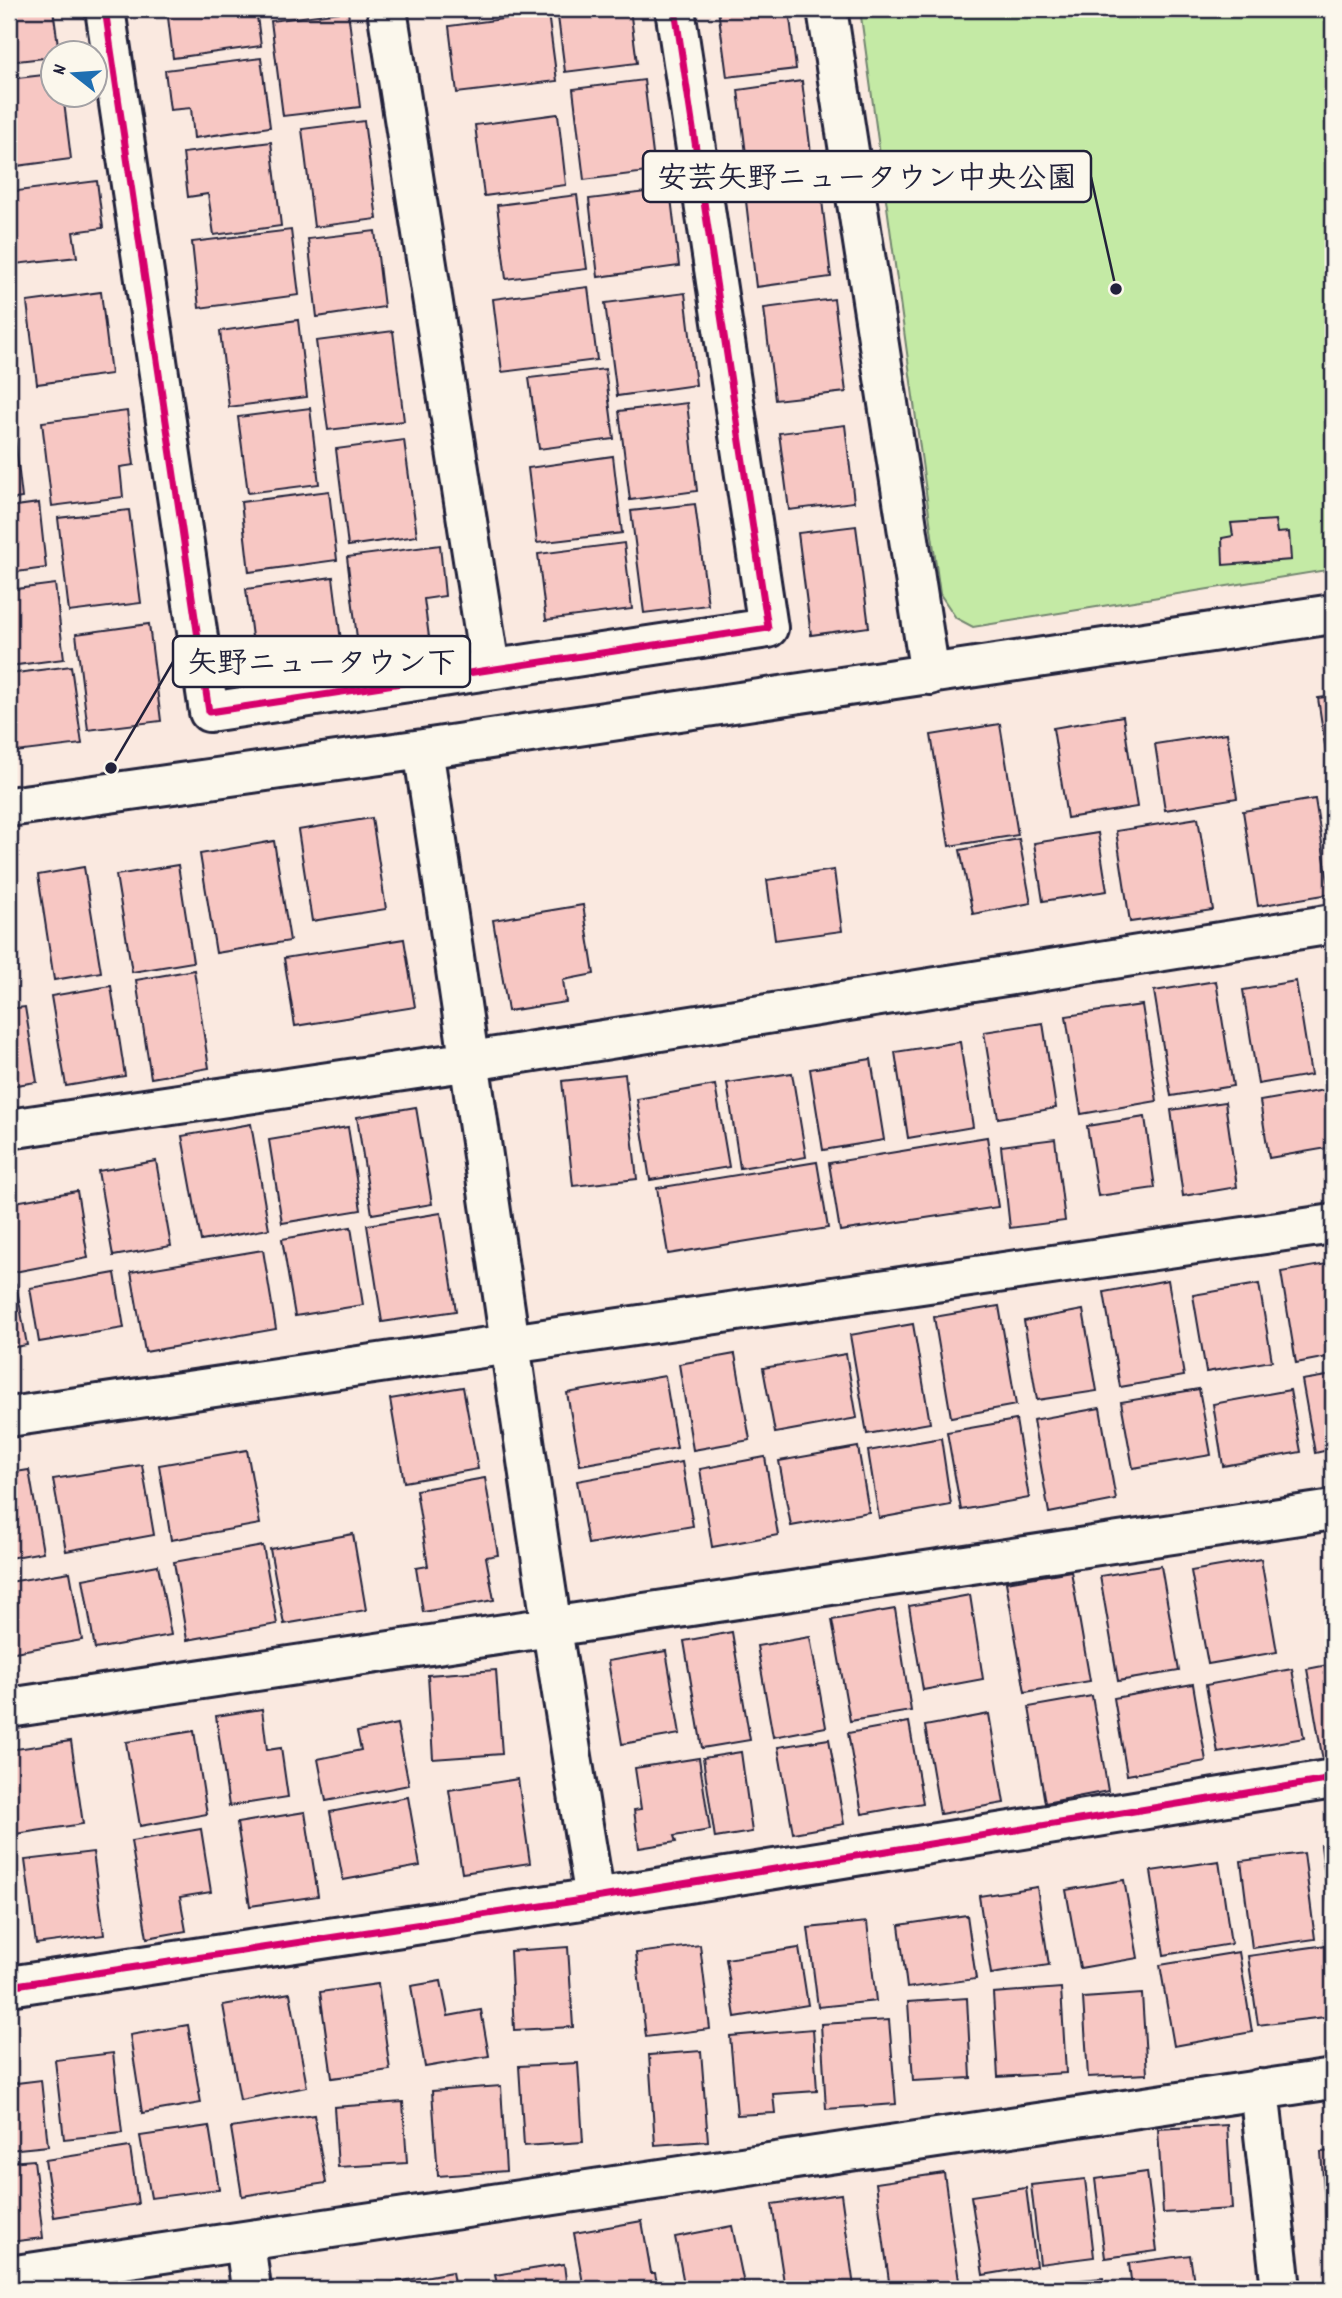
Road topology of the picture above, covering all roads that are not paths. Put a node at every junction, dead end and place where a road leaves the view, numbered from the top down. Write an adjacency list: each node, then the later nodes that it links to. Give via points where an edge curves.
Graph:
1 (105, 9): 6 (street, via 209,712)
2 (387, 9): 6 (street)
3 (675, 9): 6 (street, via 768,628)
4 (827, 9): 7 (street)
5 (1333, 614): 7 (street)
6 (490, 668)
7 (930, 675): 8 (street)
8 (423, 749): 9 (street); 11 (street)
9 (9, 807)
10 (1333, 924): 11 (street)
11 (471, 1061): 12 (street); 14 (street)
12 (9, 1129)
13 (1333, 1224): 14 (street)
14 (508, 1346): 15 (street); 17 (street)
15 (9, 1417)
16 (1333, 1510): 17 (street)
17 (550, 1628): 18 (street); 20 (street)
18 (9, 1708)
19 (1333, 1779): 20 (street)
20 (595, 1898): 21 (street)
21 (9, 1986)
22 (1333, 2079): 23 (street)
23 (1259, 2089): 24 (street); 27 (street)
24 (244, 2241): 25 (street); 26 (street)
25 (9, 2276)
26 (251, 2289)
27 (1280, 2289)

